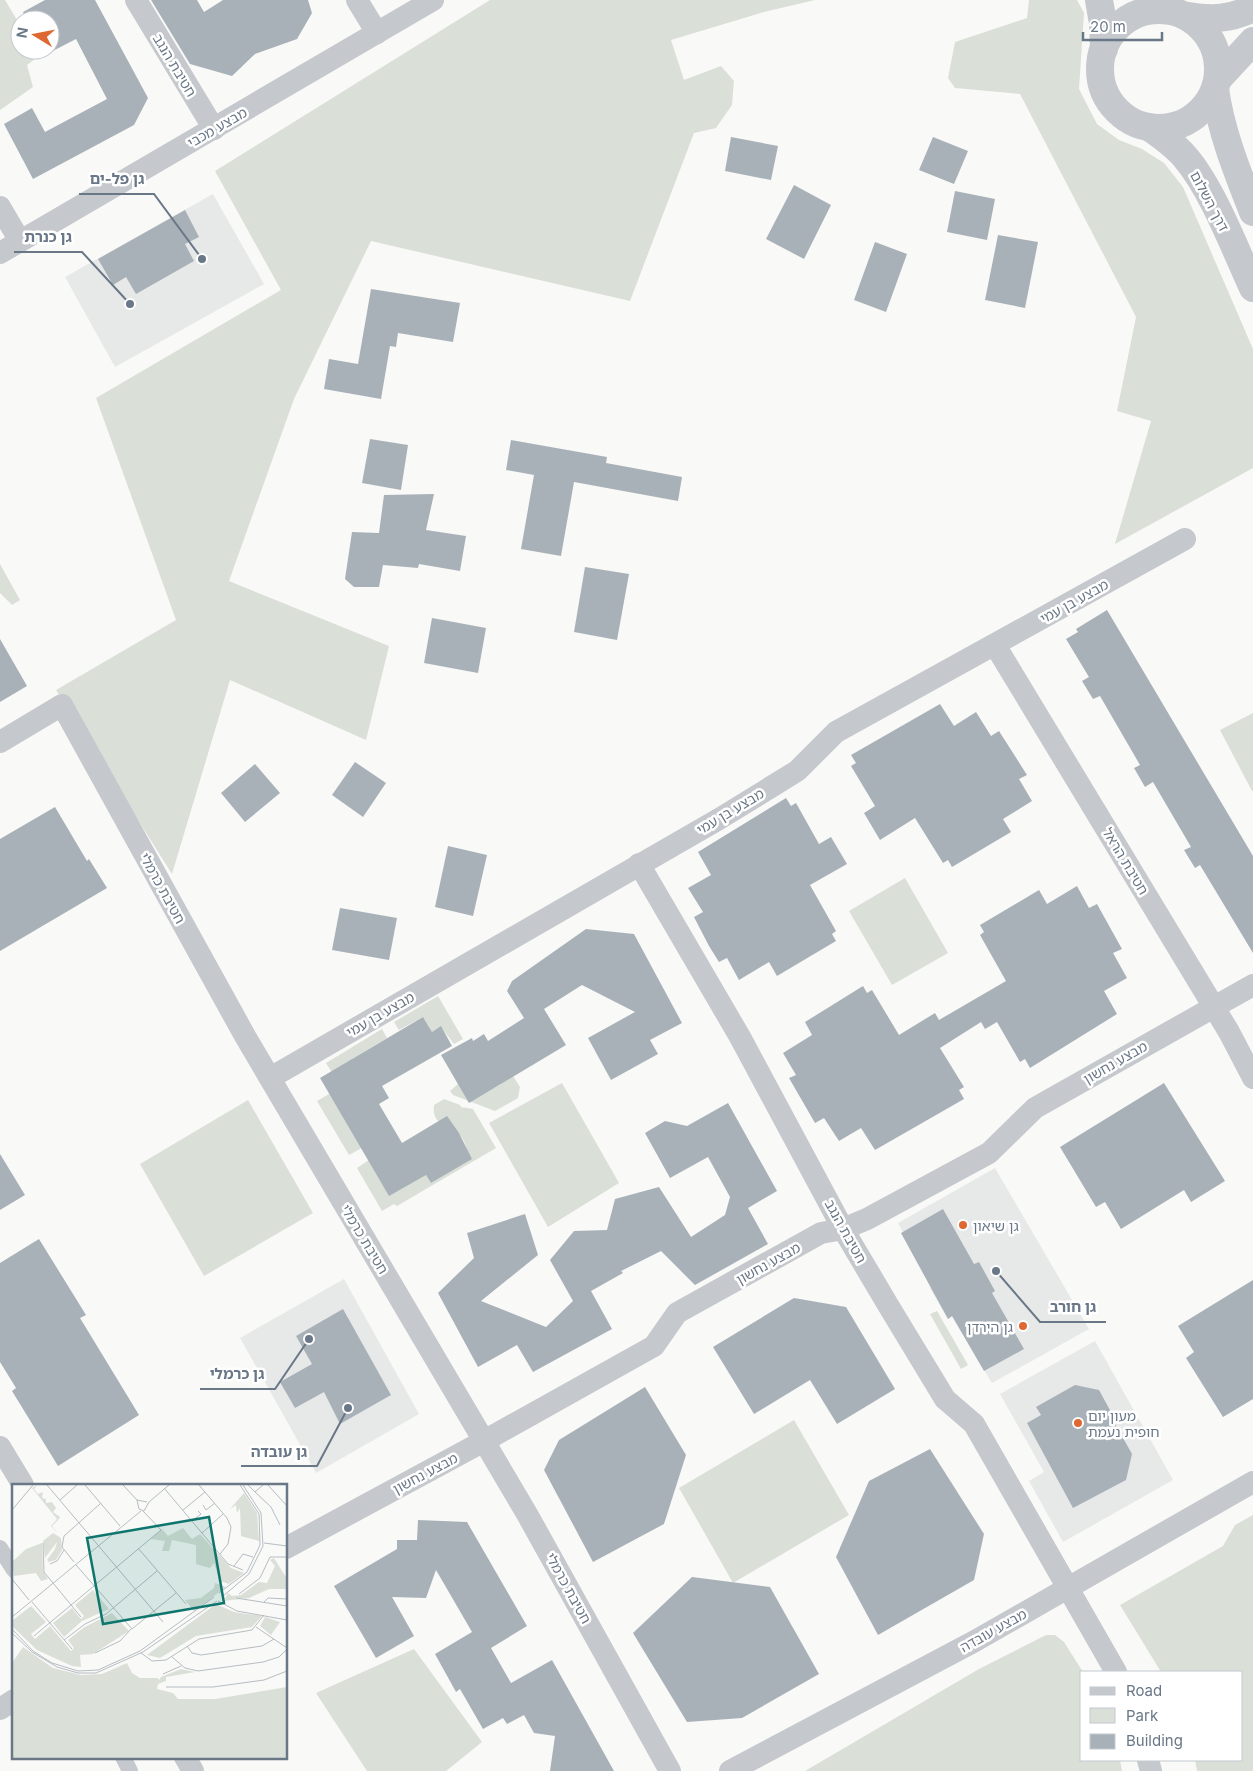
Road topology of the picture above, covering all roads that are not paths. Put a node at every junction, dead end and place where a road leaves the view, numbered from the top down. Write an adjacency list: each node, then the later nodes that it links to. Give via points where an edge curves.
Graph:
1 (136, 0): 12 (street, חטיבת הנגב)
2 (357, 0): 7 (street)
3 (434, 0): 7 (street, מבצע מכבי)
4 (1099, 0): 9 (street)
5 (1253, 8): 6 (street, via 1229,18 1209,20)
6 (1173, 9): 9 (street, via 1133,15 1112,33); 10 (street, via 1202,28 1213,43 1218,60)
7 (377, 33): 12 (street, מבצע מכבי)
8 (1253, 41): 10 (street)
9 (1104, 49): 11 (street, via 1100,68 1106,95 1123,116)
10 (1216, 84): 11 (street, via 1207,105 1194,118 1177,126); 14 (street, via 1218,116)
11 (1149, 127): 17 (street, דרך השלום, via 1186,157 1205,187)
12 (214, 129): 15 (street, מבצע מכבי)
13 (0, 207): 15 (street)
14 (1253, 212)
15 (20, 241): 16 (street, מבצע מכבי)
16 (0, 253)
17 (1253, 288)
18 (1185, 540): 19 (street, מבצע בן עמי)
19 (995, 645): 21 (street, מבצע בן עמי, via 836,732 798,771); 23 (street, חטיבת הראל)
20 (0, 742): 24 (street, חטיבת כרמלי, via 62,705)
21 (639, 864): 24 (street, מבצע בן עמי); 26 (street, חטיבת הנגב, via 740,1037)
22 (1253, 985): 23 (street, מבצע נחשון)
23 (1214, 1008): 25 (street, חטיבת הראל); 26 (street, מבצע נחשון, via 1035,1108 989,1153)
24 (270, 1078): 27 (street, חטיבת כרמלי)
25 (1253, 1078)
26 (843, 1229): 27 (street, מבצע נחשון, via 821,1233 677,1313 654,1346); 34 (street, חטיבת הנגב, via 945,1398 974,1424)
27 (484, 1441): 31 (street, מבצע נחשון); 42 (street, חטיבת כרמלי, via 576,1599)
28 (0, 1446): 30 (street)
29 (1253, 1482): 34 (street, מבצע עובדה)
30 (22, 1484)
31 (288, 1547)
32 (0, 1548): 33 (street)
33 (12, 1567)
34 (1068, 1588): 35 (street, חטיבת הנגב); 43 (street, מבצע עובדה)
35 (1115, 1671)
36 (12, 1701): 37 (street)
37 (0, 1709)
38 (124, 1758): 40 (street)
39 (186, 1758): 41 (street)
40 (130, 1771)
41 (193, 1771)
42 (670, 1771)
43 (730, 1771)

